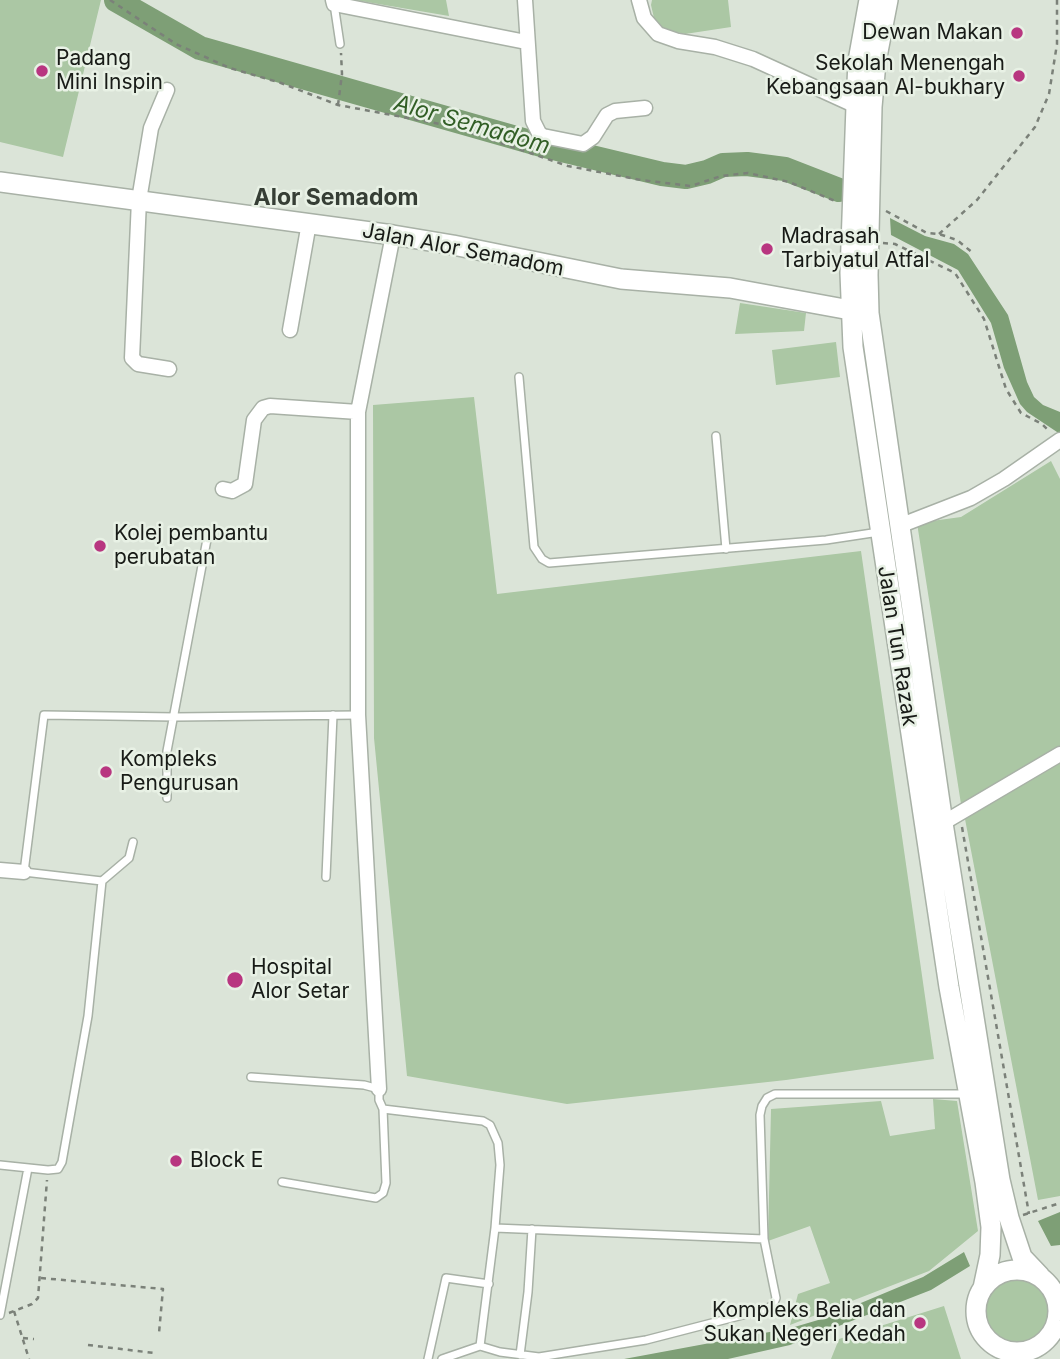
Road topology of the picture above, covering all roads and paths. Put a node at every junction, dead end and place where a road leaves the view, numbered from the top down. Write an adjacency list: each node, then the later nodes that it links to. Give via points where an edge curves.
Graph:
1 (110, 0): 11 (path, via 176,44)
2 (525, 0): 8 (street)
3 (639, 0): 12 (street, via 644,18 658,34 736,53)
4 (869, 0): 12 (main road, Jalan Tun Razak)
5 (888, 0): 18 (main road, Jalan Tun Razak, via 876,62)
6 (1058, 0): 20 (path, via 1049,94 1035,127 977,200)
7 (333, 2): 8 (street); 9 (lane)
8 (526, 42): 13 (street, via 533,121 543,136 583,144 607,115)
9 (340, 44): 11 (path)
10 (167, 90): 17 (street, via 151,128)
11 (338, 105): 18 (path, via 451,126 580,168 691,186 748,173 789,182)
12 (856, 106): 18 (main road, Jalan Tun Razak)
13 (645, 108)
14 (0, 168): 16 (main road, Jalan Alor Semadom)
15 (0, 182): 16 (main road, Jalan Alor Semadom)
16 (56, 188): 17 (main road, Jalan Alor Semadom)
17 (139, 200): 19 (main road, Jalan Alor Semadom); 26 (street, via 132,358 138,364)
18 (861, 208): 20 (path, via 892,212 914,228); 24 (main road, Jalan Tun Razak)
19 (309, 223): 21 (main road, Jalan Alor Semadom); 25 (street)
20 (939, 234): 23 (path, via 957,240)
21 (393, 235): 24 (main road, Jalan Alor Semadom, via 621,279 730,288); 28 (street)
22 (891, 244): 29 (path, via 955,272 984,319 1006,389 1021,413)
23 (972, 253)
24 (860, 312): 32 (main road, Jalan Tun Razak); 33 (main road, Jalan Tun Razak, via 853,347)
25 (290, 330)
26 (169, 369)
27 (520, 377): 35 (lane, via 534,547 542,559 561,563)
28 (358, 412): 31 (street, via 263,408 254,420 244,484 232,491); 37 (street)
29 (1055, 435): 32 (street, via 1004,479 971,498)
30 (716, 436): 35 (lane)
31 (223, 489)
32 (899, 526): 41 (main road, Jalan Tun Razak)
33 (880, 532): 35 (lane); 49 (main road, Jalan Tun Razak, via 949,987)
34 (208, 534): 38 (lane)
35 (726, 549)
36 (333, 715): 37 (lane); 38 (lane); 45 (lane)
37 (358, 715): 48 (street)
38 (175, 717): 40 (lane, via 167,751); 44 (lane, via 44,715)
39 (1060, 754): 41 (street)
40 (167, 798)
41 (951, 819): 56 (path); 57 (main road, Jalan Tun Razak)
42 (133, 842): 46 (lane, via 129,858)
43 (0, 870): 44 (street)
44 (24, 872): 46 (lane)
45 (326, 877)
46 (102, 881): 53 (lane, via 88,1016 62,1162 58,1169)
47 (251, 1077): 48 (lane)
48 (379, 1089): 50 (lane)
49 (970, 1094): 60 (lane, via 775,1094 767,1098 760,1115); 64 (main road, Jalan Tun Razak, via 991,1227)
50 (383, 1109): 54 (lane, via 383,1193 376,1198); 58 (lane, via 490,1125 500,1153)
51 (0, 1165): 52 (lane)
52 (28, 1168): 53 (lane); 66 (lane)
53 (48, 1170): 61 (path)
54 (282, 1182)
55 (1060, 1203): 56 (path)
56 (1029, 1214): 57 (path)
57 (1009, 1218): 62 (main road, Jalan Tun Razak, via 1022,1256)
58 (495, 1227): 59 (lane); 63 (lane)
59 (532, 1229): 60 (lane); 76 (lane)
60 (764, 1239): 76 (lane, via 776,1298 766,1309 646,1340 539,1357)
61 (41, 1278): 65 (path, via 38,1298); 68 (path, via 163,1289)
62 (1050, 1283): 64 (main road, via 1015,1269 1002,1272); 67 (main road, via 1057,1298)
63 (489, 1284): 72 (lane); 78 (lane, via 446,1278)
64 (982, 1288): 73 (main road, via 976,1317)
65 (14, 1311): 66 (path); 69 (path)
66 (0, 1315)
67 (1058, 1324): 74 (main road)
68 (159, 1332)
69 (22, 1338): 70 (path); 77 (path)
70 (34, 1339)
71 (88, 1345): 75 (path)
72 (480, 1346): 76 (lane); 79 (lane)
73 (989, 1350): 74 (main road)
74 (1033, 1352)
75 (154, 1353)
76 (520, 1355)
77 (29, 1359)
78 (428, 1359)
79 (442, 1359)

